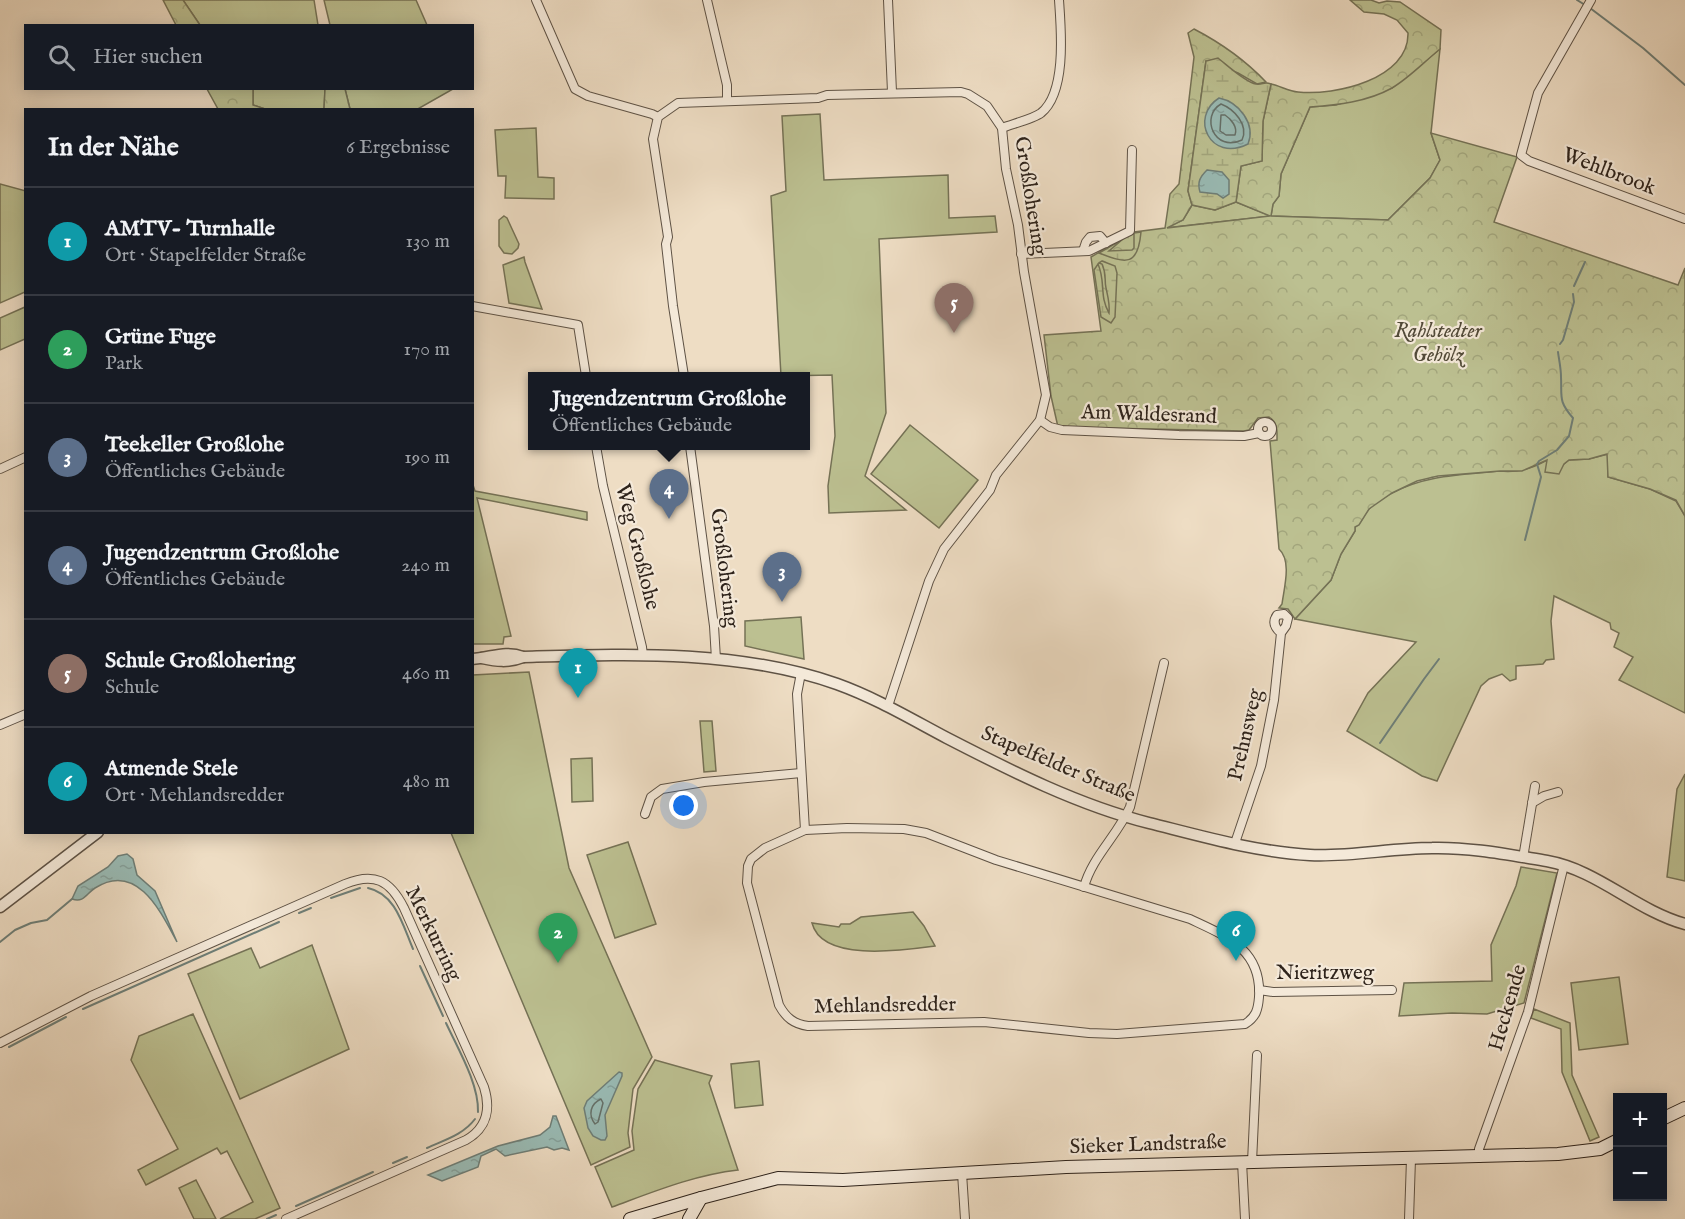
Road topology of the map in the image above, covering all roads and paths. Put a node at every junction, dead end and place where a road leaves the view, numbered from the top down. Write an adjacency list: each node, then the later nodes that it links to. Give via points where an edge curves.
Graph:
1 (536, 0): 8 (street, via 575,89)
2 (707, 0): 7 (street, via 727,85)
3 (888, 0): 6 (street)
4 (1059, 0): 9 (street, via 1061,60 1051,98 1041,113)
5 (1591, 0): 11 (street, Wehlbrook, via 1538,93 1521,155)
6 (892, 92): 7 (street, Großlohering); 9 (street, Großlohering, via 968,94 987,106)
7 (727, 101): 8 (street, Großlohering, via 678,103)
8 (658, 117): 15 (street, via 653,139)
9 (1002, 128): 12 (street, Großlohering)
10 (1132, 150): 12 (street, via 1130,231 1089,251)
11 (1685, 219)
12 (1021, 254): 16 (street, Großlohering, via 1046,395)
13 (474, 306): 14 (street, via 578,325)
14 (585, 372)
15 (683, 372)
16 (1040, 420): 17 (street, Am Waldesrand, via 1062,430 1244,436); 28 (street, Großlohering, via 944,549 929,581)
17 (1259, 433)
18 (597, 450): 23 (street, Weg Großlohe)
19 (691, 450): 25 (street, Großlohering)
20 (24, 458): 21 (street)
21 (0, 469)
22 (1281, 633): 39 (street, Prehnsweg, via 1275,700 1261,766)
23 (643, 656): 24 (street, Stapelfelder Straße); 25 (street, Stapelfelder Straße)
24 (477, 659)
25 (716, 659): 27 (street, Stapelfelder Straße)
26 (1164, 663): 36 (street)
27 (801, 673): 28 (street, Stapelfelder Straße); 31 (street, via 797,694)
28 (888, 706): 36 (street, Stapelfelder Straße, via 1011,771)
29 (24, 715): 30 (street)
30 (0, 725)
31 (801, 773): 35 (street, via 662,789 651,797); 37 (street)
32 (1535, 786): 34 (street)
33 (1558, 792): 34 (street)
34 (1532, 803): 40 (street)
35 (645, 814)
36 (1126, 816): 39 (street, Stapelfelder Straße); 42 (street, via 1088,870)
37 (805, 830): 42 (street, Mehlandsredder, via 904,829 926,833); 45 (street, Mehlandsredder, via 757,853 746,875 779,1005 798,1024 969,1022 1089,1033 1161,1031 1245,1024 1258,1009)
38 (95, 834): 43 (street)
39 (1235, 843): 40 (street, Stapelfelder Straße, via 1307,855 1431,848)
40 (1523, 858): 41 (street, Stapelfelder Straße)
41 (1564, 865): 44 (street, Stapelfelder Straße); 52 (street, Heckende, via 1528,1012)
42 (1084, 887): 45 (street, Mehlandsredder, via 1190,919 1236,942 1251,959)
43 (0, 907)
44 (1685, 924)
45 (1259, 990): 46 (street, Nieritzweg)
46 (1392, 990)
47 (0, 1043): 58 (street, Merkurring, via 91,996 345,884 368,878 387,884 399,898 484,1087 486,1118 466,1140)
48 (1257, 1055): 54 (street)
49 (1685, 1108): 50 (main road)
50 (1667, 1117)
51 (1613, 1142): 52 (main road, Sieker Landstraße, via 1583,1152)
52 (1479, 1158): 53 (main road, Sieker Landstraße)
53 (1411, 1159): 54 (main road, Sieker Landstraße); 63 (street)
54 (1247, 1162): 55 (main road, Sieker Landstraße); 62 (street)
55 (962, 1173): 56 (main road, Sieker Landstraße, via 843,1180 778,1178); 61 (street)
56 (701, 1197): 57 (main road, Sieker Landstraße); 60 (main road)
57 (660, 1217): 59 (main road, Sieker Landstraße)
58 (286, 1219)
59 (630, 1219)
60 (689, 1219)
61 (965, 1219)
62 (1245, 1219)
63 (1409, 1219)

